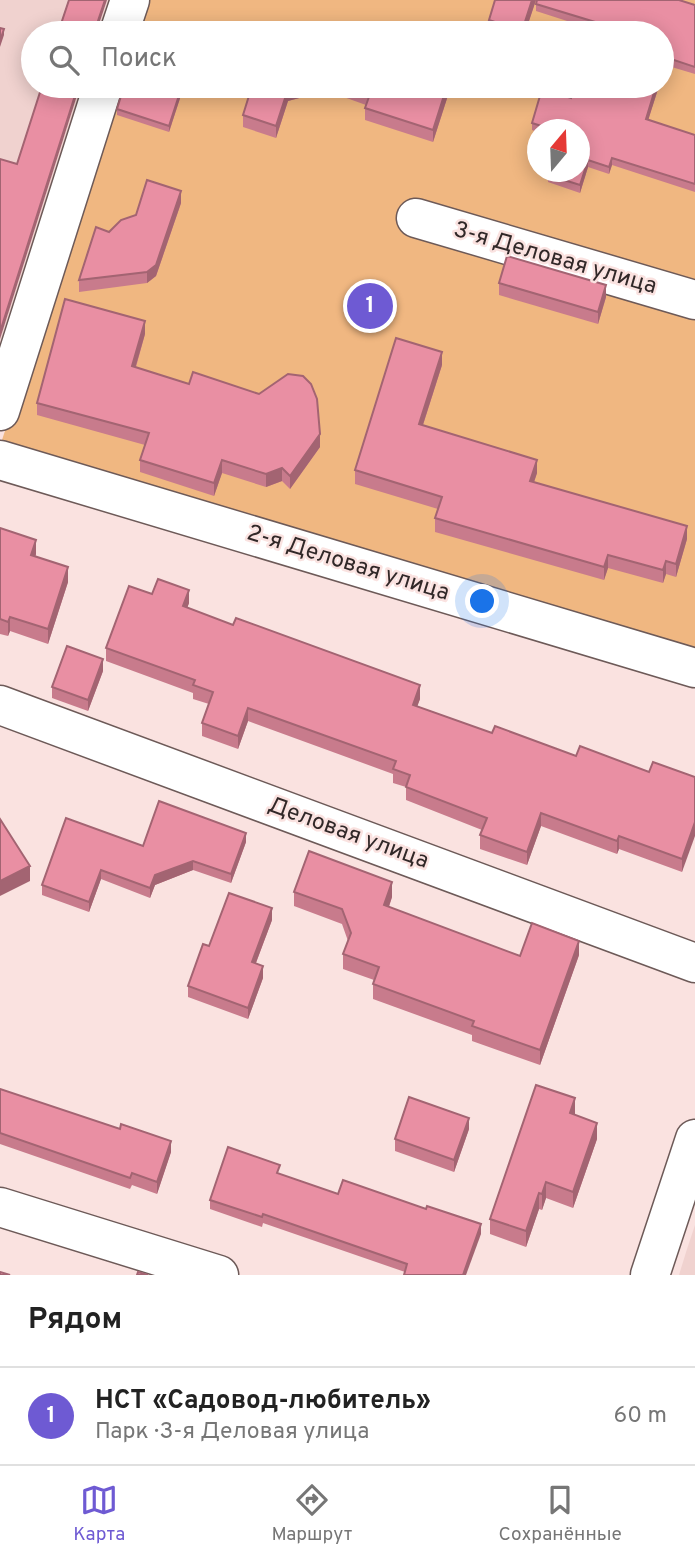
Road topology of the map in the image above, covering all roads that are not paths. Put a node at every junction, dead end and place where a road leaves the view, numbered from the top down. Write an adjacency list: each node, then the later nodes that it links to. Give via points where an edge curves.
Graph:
1 (130, 0): 2 (street)
2 (124, 21)
3 (99, 98): 6 (street)
4 (416, 218): 5 (street, 3-я Деловая улица)
5 (695, 300)
6 (0, 411)
7 (0, 460): 8 (street, 2-я Деловая улица)
8 (695, 668)
9 (0, 705): 10 (street, Деловая улица)
10 (695, 963)
11 (695, 1139): 14 (street)
12 (0, 1207): 13 (street)
13 (219, 1275)
14 (650, 1275)

